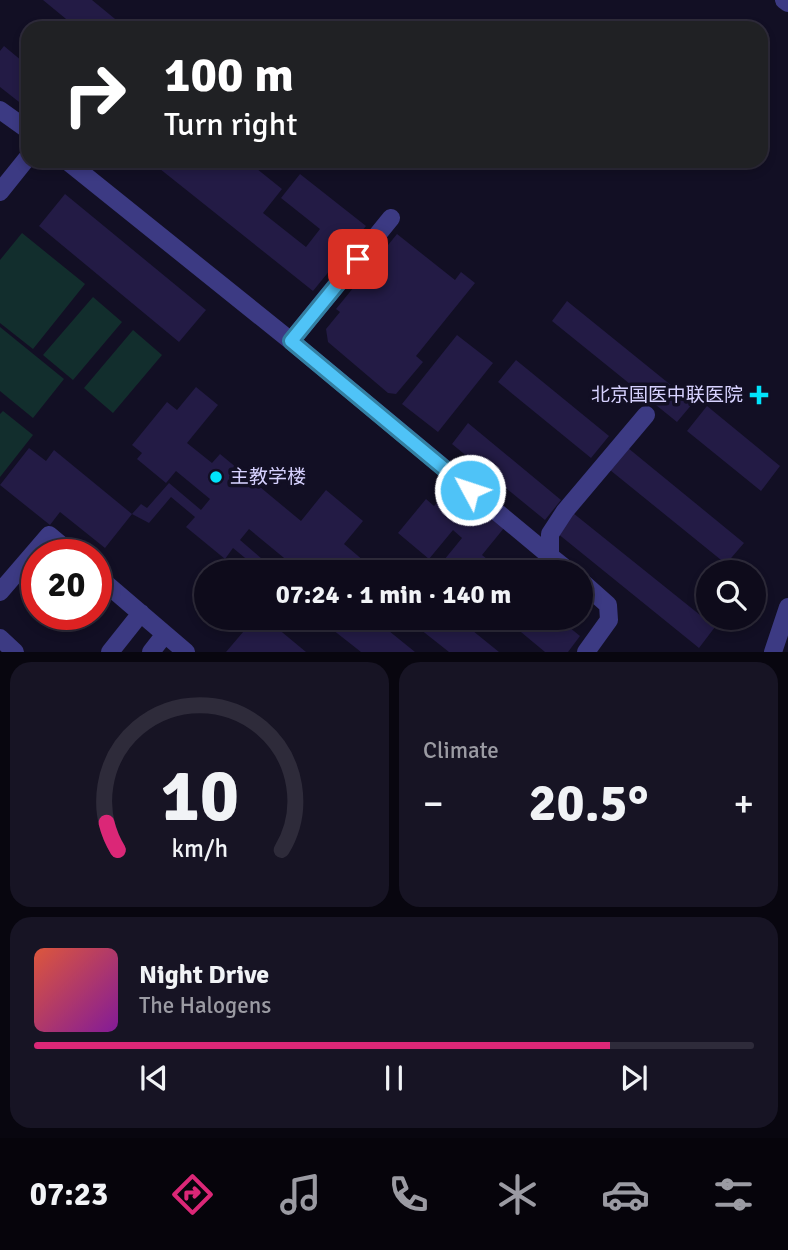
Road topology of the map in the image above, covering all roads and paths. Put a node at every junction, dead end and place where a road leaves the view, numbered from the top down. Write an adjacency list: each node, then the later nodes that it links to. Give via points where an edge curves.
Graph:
1 (784, 0): 2 (street)
2 (788, 3)
3 (0, 110): 4 (street)
4 (21, 125)
5 (21, 166): 7 (street)
6 (76, 168): 9 (street)
7 (0, 192)
8 (391, 218): 9 (street)
9 (291, 341): 11 (street)
10 (646, 415): 11 (street, via 565,511 550,534)
11 (550, 556): 12 (street)
12 (555, 560)
13 (21, 567): 15 (street)
14 (112, 589): 18 (street)
15 (0, 592)
16 (593, 592): 25 (street, via 608,605 609,620)
17 (788, 607): 26 (street)
18 (141, 613): 19 (street); 22 (street)
19 (165, 634): 23 (street); 24 (street)
20 (0, 638): 21 (street)
21 (15, 652)
22 (110, 652)
23 (152, 652)
24 (186, 652)
25 (586, 652)
26 (773, 652)

